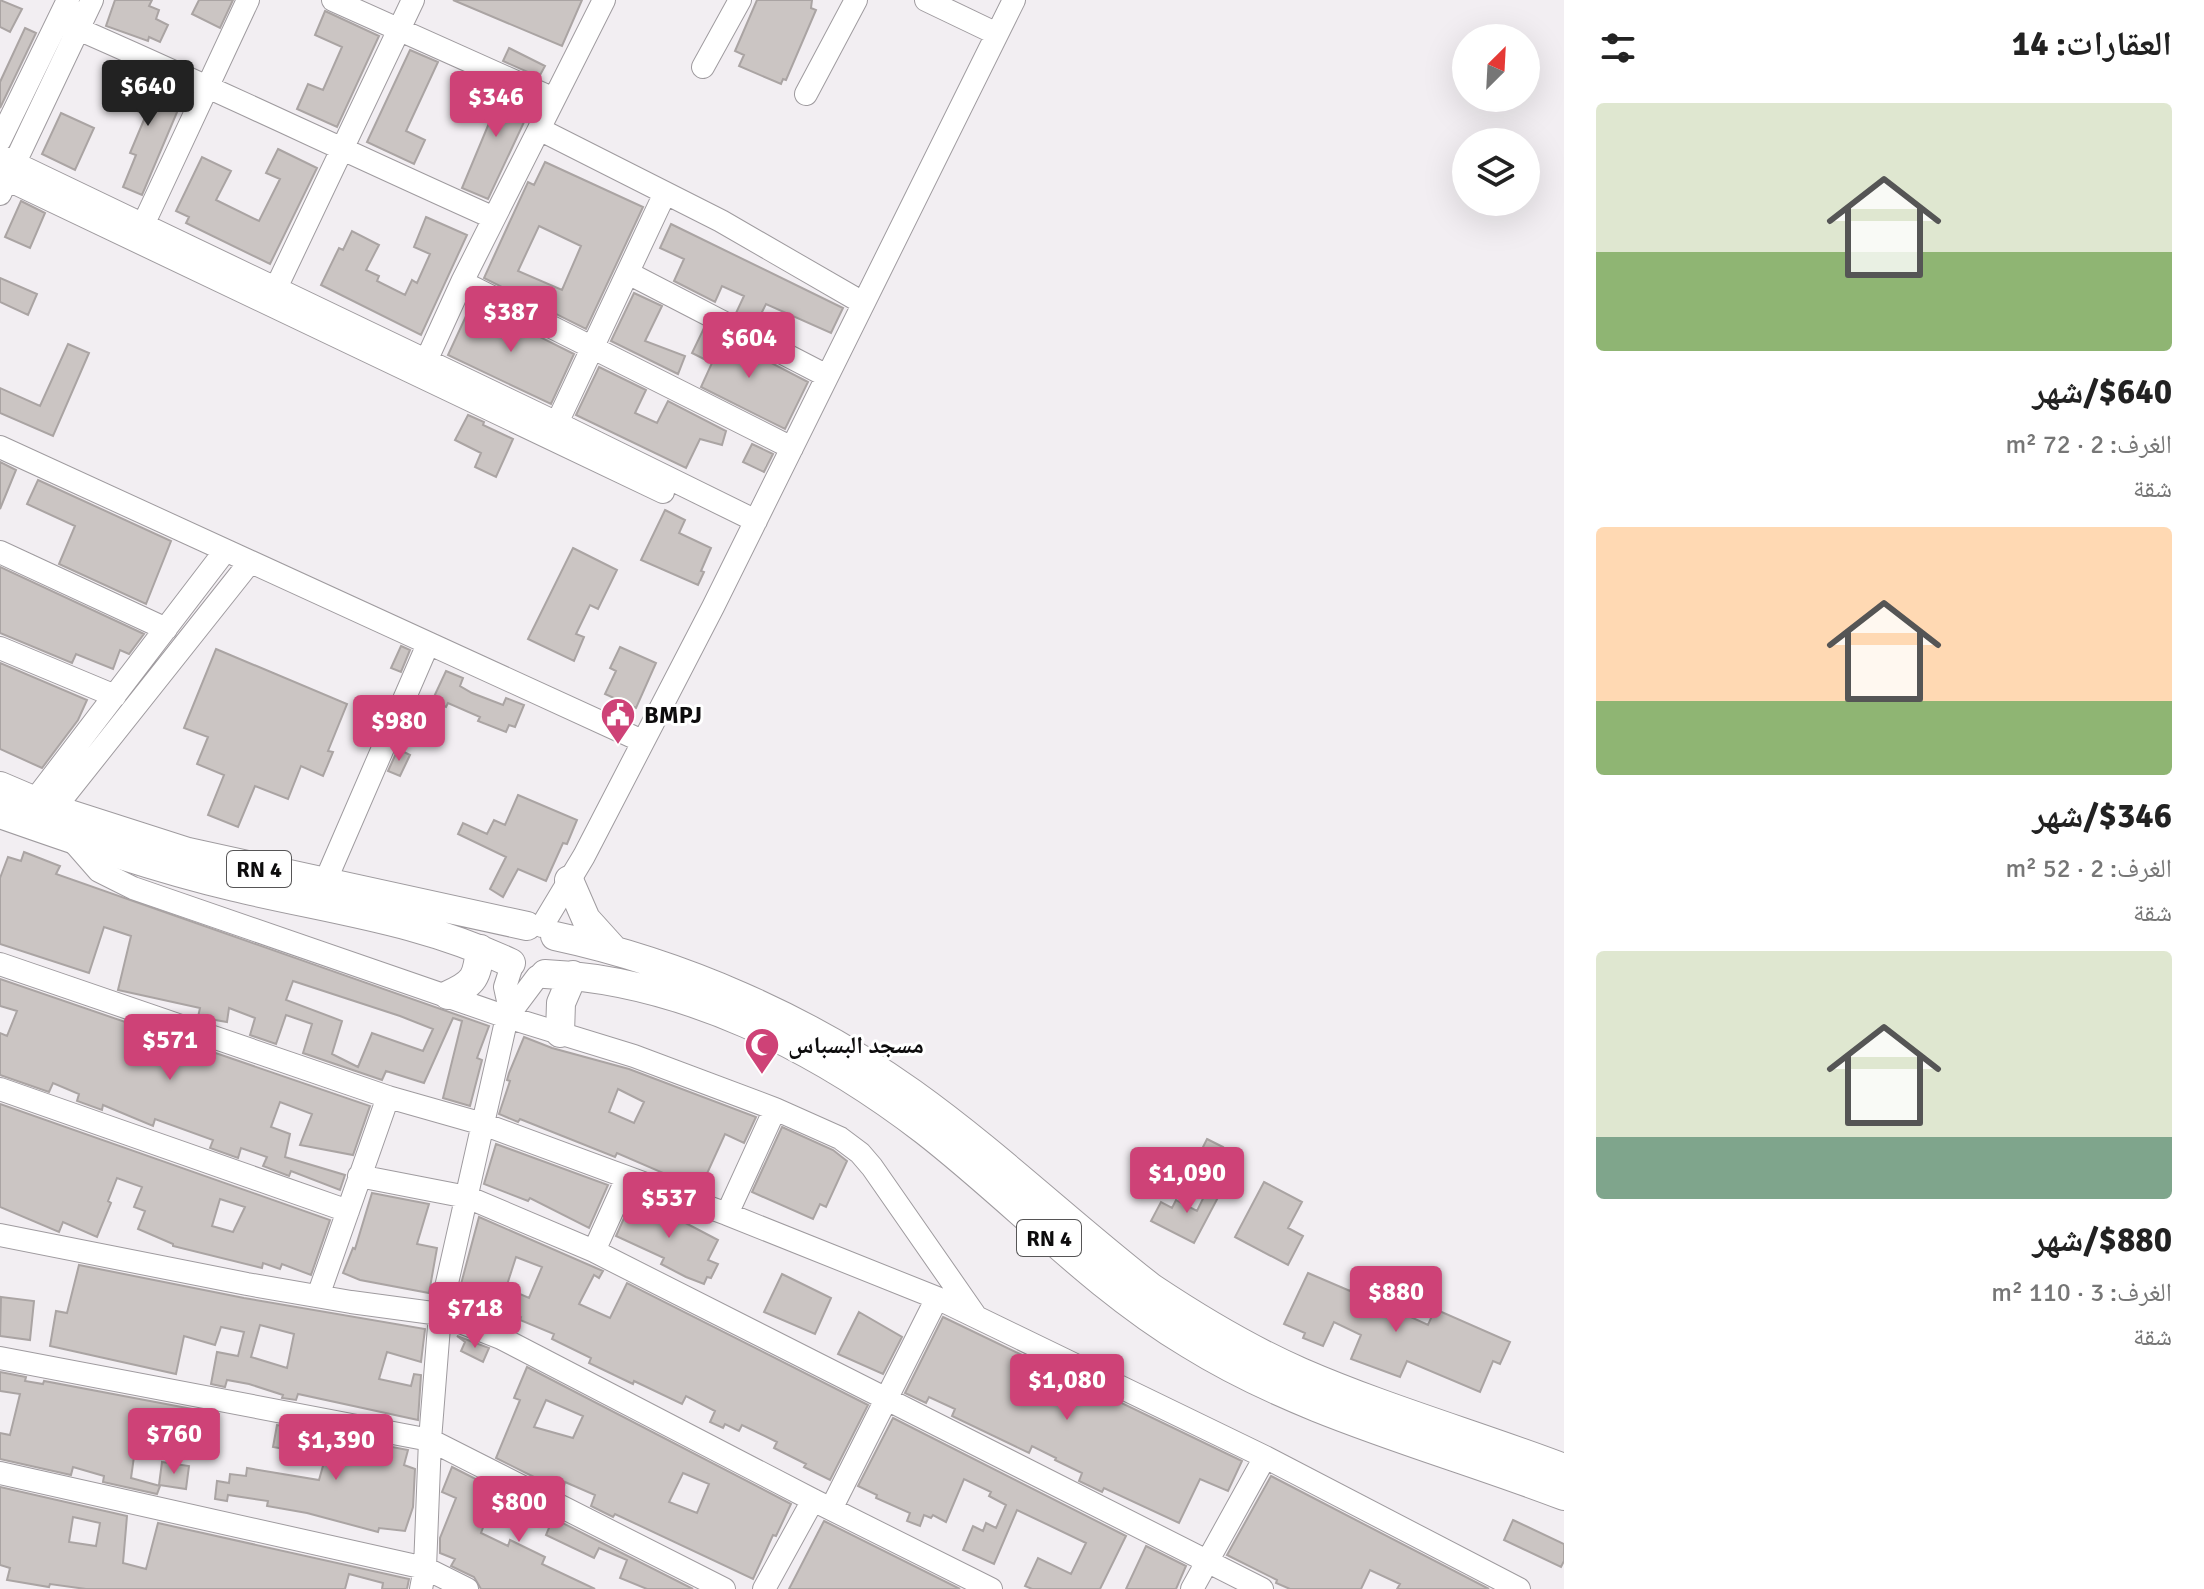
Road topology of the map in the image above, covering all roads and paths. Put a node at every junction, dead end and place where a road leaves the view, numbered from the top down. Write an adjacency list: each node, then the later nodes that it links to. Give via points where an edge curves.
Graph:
1 (68, 0): 19 (street)
2 (92, 0): 11 (street)
3 (248, 0): 15 (street)
4 (333, 0): 12 (street)
5 (413, 0): 12 (street)
6 (604, 0): 17 (street)
7 (740, 0): 14 (street)
8 (856, 0): 16 (street)
9 (926, 0): 13 (street)
10 (1014, 0): 13 (street)
11 (78, 29): 15 (street); 21 (street)
12 (399, 30): 17 (street); 20 (street)
13 (997, 34): 28 (street)
14 (703, 67)
15 (208, 86): 20 (street); 24 (street)
16 (806, 94)
17 (554, 99): 18 (street)
18 (539, 129): 22 (street); 23 (street)
19 (0, 140)
20 (341, 150): 23 (street); 27 (street)
21 (4, 174): 24 (street)
22 (665, 193): 25 (street); 28 (street)
23 (494, 218): 26 (street)
24 (152, 235): 27 (street); 30 (street)
25 (628, 273): 29 (street); 31 (street)
26 (462, 282): 29 (street); 30 (street)
27 (276, 288): 30 (street)
28 (863, 303): 31 (street)
29 (593, 349): 32 (street); 34 (street)
30 (423, 368): 32 (street); 35 (street)
31 (827, 376): 34 (street)
32 (557, 423): 35 (street)
33 (0, 447): 36 (street)
34 (792, 448): 35 (street)
35 (752, 528): 44 (street)
36 (225, 551): 38 (street); 39 (street)
37 (0, 552): 39 (street)
38 (250, 562): 40 (street); 42 (street)
39 (166, 629): 42 (street)
40 (428, 644): 44 (street); 50 (street)
41 (0, 648): 43 (street)
42 (152, 666): 43 (street); 46 (street)
43 (115, 696): 46 (street)
44 (642, 741): 49 (street)
45 (0, 786): 46 (main road, RN 4)
46 (44, 805): 50 (main road, RN 4, via 188,852)
47 (0, 814): 48 (main road, RN 4)
48 (71, 839): 52 (main road, RN 4, via 193,877 409,925); 56 (street, via 99,871 133,888)
49 (569, 880): 51 (street); 53 (main road, via 586,919)
50 (325, 882): 51 (main road, RN 4)
51 (541, 929): 53 (main road, RN 4); 55 (main road, via 560,950 551,970); 55 (main road, via 520,929 510,941 508,956)
52 (480, 949): 55 (main road, RN 4); 56 (main road, via 474,979)
53 (615, 950): 78 (main road, RN 4, via 765,1009 880,1071 944,1116 1152,1288 1224,1334 1327,1382)
54 (0, 964): 60 (street)
55 (536, 971): 57 (street); 58 (main road, via 561,1003); 80 (main road, RN 4, via 627,983 680,998 764,1033 831,1069 927,1132 1127,1303 1224,1365 1306,1402)
56 (448, 995): 57 (street)
57 (509, 1014): 58 (street); 62 (street)
58 (560, 1033): 61 (street)
59 (0, 1089): 66 (street)
60 (388, 1097): 62 (street); 63 (street)
61 (775, 1109): 67 (street); 73 (street, via 840,1138 860,1153)
62 (483, 1124): 64 (street); 65 (street)
63 (359, 1176): 65 (street); 66 (street)
64 (627, 1178): 67 (street); 69 (street)
65 (467, 1197): 69 (street); 72 (street)
66 (348, 1211): 70 (street)
67 (727, 1214): 71 (street)
68 (0, 1235): 70 (street)
69 (594, 1251): 75 (street)
70 (318, 1296): 72 (street)
71 (937, 1298): 73 (street); 75 (street)
72 (440, 1314): 76 (street); 81 (street, via 501,1338)
73 (976, 1316): 77 (street)
74 (0, 1358): 76 (street)
75 (886, 1397): 81 (street); 82 (street)
76 (430, 1440): 83 (street); 85 (street)
77 (1265, 1457): 82 (street); 90 (street)
78 (1564, 1468)
79 (0, 1473): 83 (street)
80 (1564, 1496)
81 (822, 1505): 86 (street); 87 (street)
82 (1207, 1561): 88 (street); 89 (street)
83 (423, 1578): 84 (street)
84 (467, 1589)
85 (724, 1589)
86 (764, 1589)
87 (991, 1589)
88 (1192, 1589)
89 (1262, 1589)
90 (1519, 1589)

